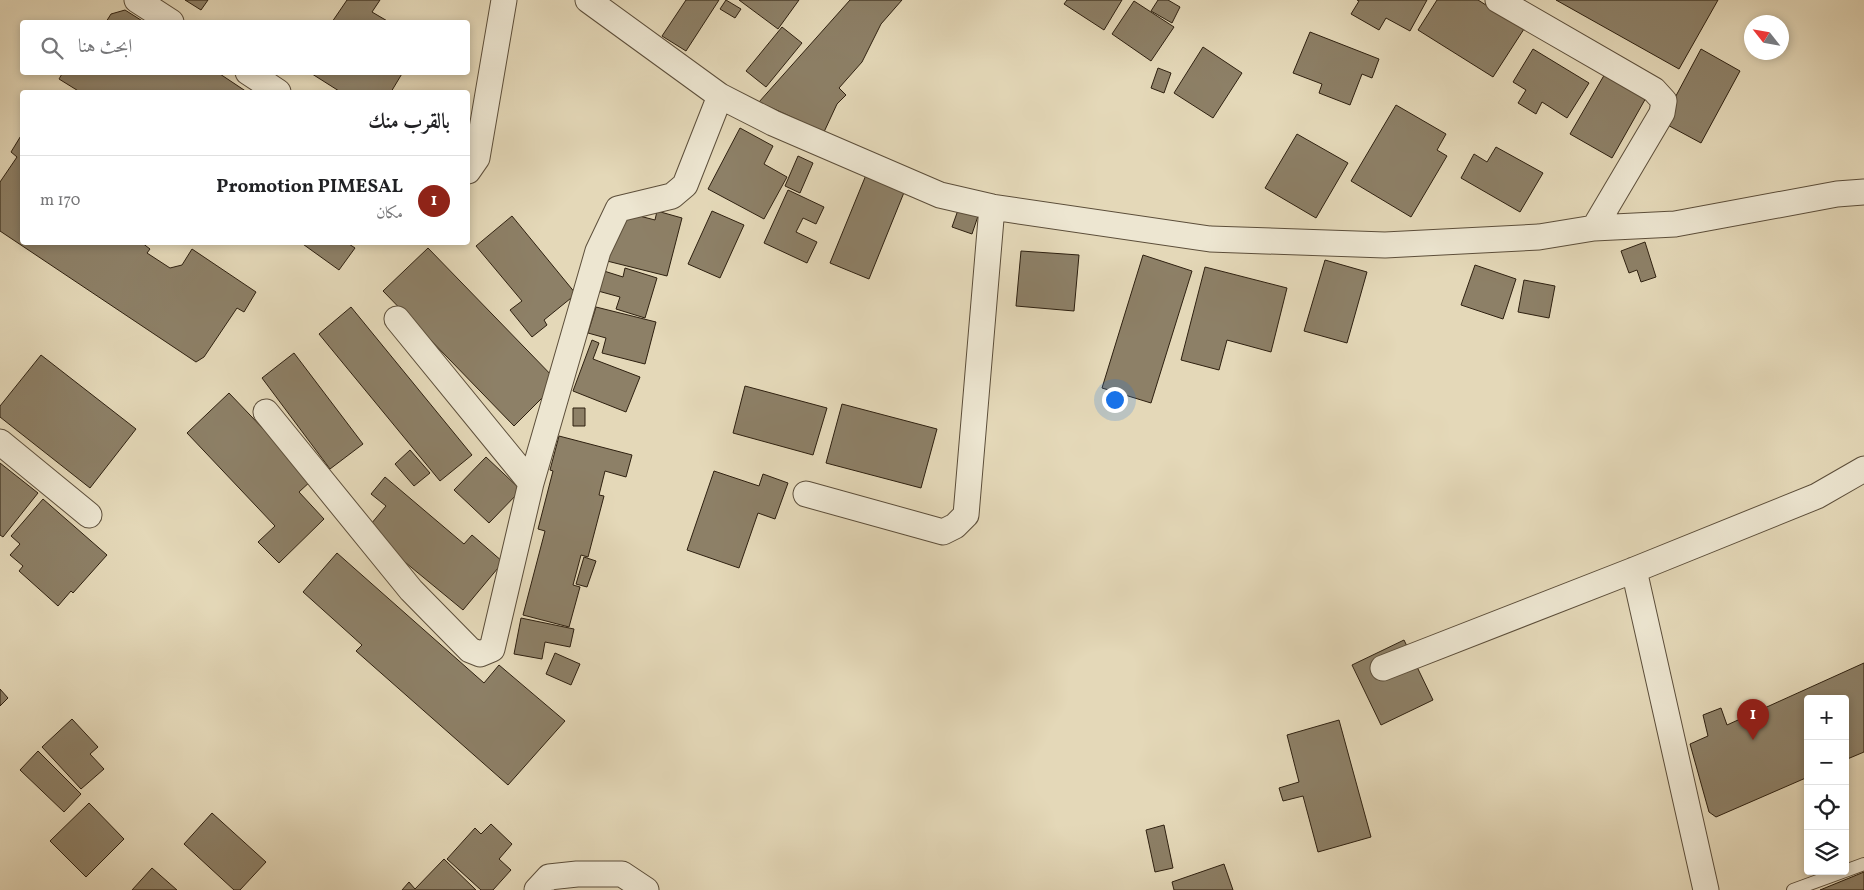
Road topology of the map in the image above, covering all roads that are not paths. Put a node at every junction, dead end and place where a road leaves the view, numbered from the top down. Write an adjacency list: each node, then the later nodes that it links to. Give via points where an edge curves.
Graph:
1 (137, 0): 5 (street)
2 (504, 0): 9 (street, via 477,158)
3 (588, 0): 8 (street)
4 (1498, 0): 12 (street, via 1654,90 1664,101 1662,113)
5 (168, 20)
6 (252, 75): 7 (street)
7 (275, 90)
8 (720, 96): 11 (street, via 773,124 940,195); 17 (street, via 686,184 672,196 618,208 607,229)
9 (470, 168)
10 (1864, 192): 12 (street, via 1837,194 1675,224)
11 (992, 207): 12 (street, via 1210,239 1385,246 1538,237); 18 (street, via 966,515 943,532)
12 (1594, 228)
13 (397, 319): 17 (street)
14 (266, 412): 17 (street, via 411,590 470,650 480,654 492,648)
15 (0, 442): 19 (street)
16 (1864, 469): 20 (street, via 1817,496)
17 (531, 482)
18 (806, 494)
19 (89, 515)
20 (1634, 570): 21 (street); 27 (street)
21 (1383, 668)
22 (1864, 864): 23 (lane)
23 (1849, 870)
24 (1834, 875): 28 (lane)
25 (537, 890): 26 (street, via 549,877 622,874)
26 (646, 890)
27 (1706, 890)
28 (1793, 890)

